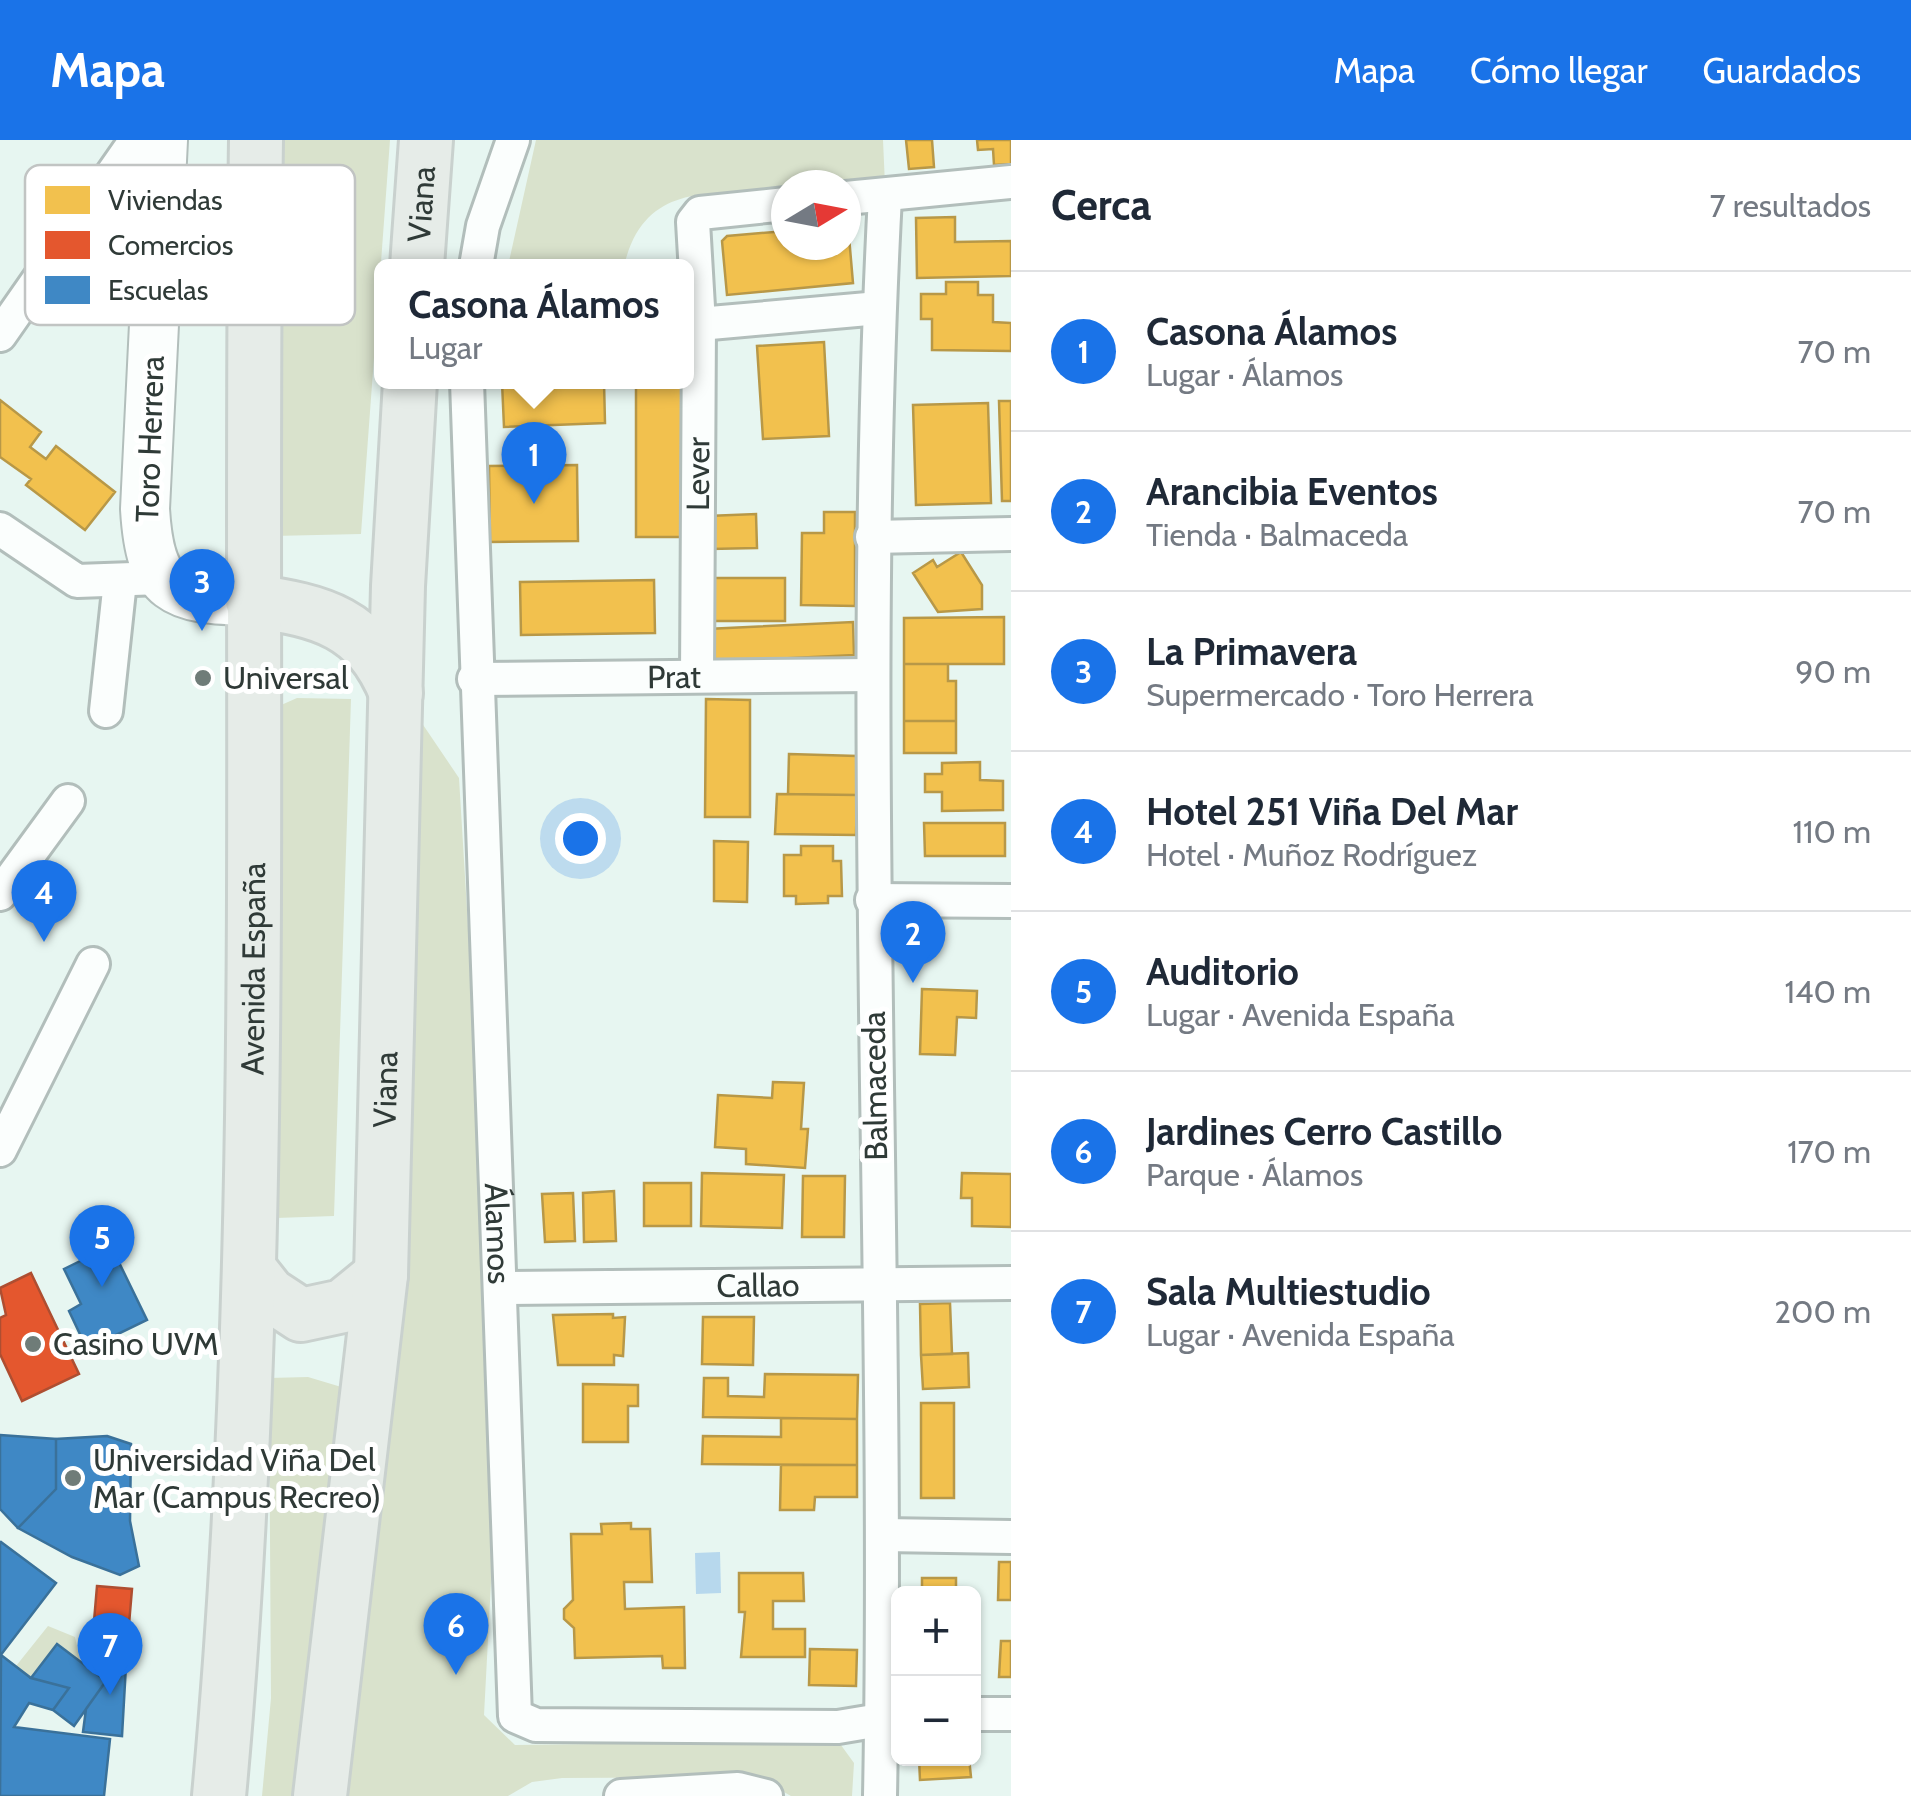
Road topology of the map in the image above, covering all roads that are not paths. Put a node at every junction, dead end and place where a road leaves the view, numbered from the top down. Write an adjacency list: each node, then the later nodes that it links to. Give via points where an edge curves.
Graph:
1 (136, 140): 6 (street)
2 (163, 140): 7 (street, Toro Herrera)
3 (256, 140): 8 (main road, Avenida España)
4 (426, 140): 13 (main road, Viana)
5 (514, 140): 14 (street)
6 (119, 165)
7 (162, 165)
8 (256, 165)
9 (1011, 182): 10 (street)
10 (885, 196): 11 (street); 18 (street, Balmaceda)
11 (861, 197)
12 (771, 206): 15 (street, Lever, via 700,213 691,234)
13 (418, 259)
14 (477, 259)
15 (693, 259)
16 (694, 273): 19 (street, Lever)
17 (25, 299): 22 (street)
18 (879, 308): 19 (street); 27 (street, Balmaceda)
19 (698, 324): 31 (street, Lever)
20 (154, 325): 28 (street, Toro Herrera, via 147,550)
21 (254, 325): 29 (main road, Avenida España)
22 (0, 335)
23 (410, 389): 33 (main road, Viana)
24 (466, 389): 32 (street, Álamos)
25 (0, 529): 28 (street, via 78,581)
26 (1011, 534): 27 (street)
27 (872, 537): 30 (street, Balmaceda)
28 (140, 580): 29 (street, via 184,594); 34 (street)
29 (252, 601): 33 (main road, via 316,613 347,628 377,658); 41 (main road, Avenida España)
30 (872, 675): 31 (street, Prat); 37 (street, Balmaceda)
31 (697, 676): 32 (street, Prat)
32 (474, 680): 45 (street, Álamos)
33 (396, 693): 42 (main road, Viana)
34 (106, 711)
35 (68, 801): 36 (street)
36 (0, 894)
37 (872, 900): 38 (street); 44 (street, Balmaceda)
38 (1011, 901)
39 (92, 964): 40 (street)
40 (0, 1150)
41 (250, 1270): 42 (main road, via 269,1294 301,1315 343,1306); 51 (main road, Avenida España, via 234,1636)
42 (381, 1275): 52 (main road, Viana)
43 (1011, 1283): 44 (street, Callao)
44 (880, 1285): 45 (street, Callao); 46 (street, Balmaceda)
45 (503, 1288): 50 (street, Álamos, via 515,1716 536,1725 838,1727)
46 (883, 1535): 47 (street); 50 (street, Balmaceda)
47 (1011, 1536)
48 (981, 1714): 49 (street)
49 (1011, 1714)
50 (890, 1718): 55 (street, Balmaceda)
51 (219, 1796)
52 (320, 1796)
53 (621, 1796): 54 (street, via 738,1790)
54 (766, 1796)
55 (880, 1796)

